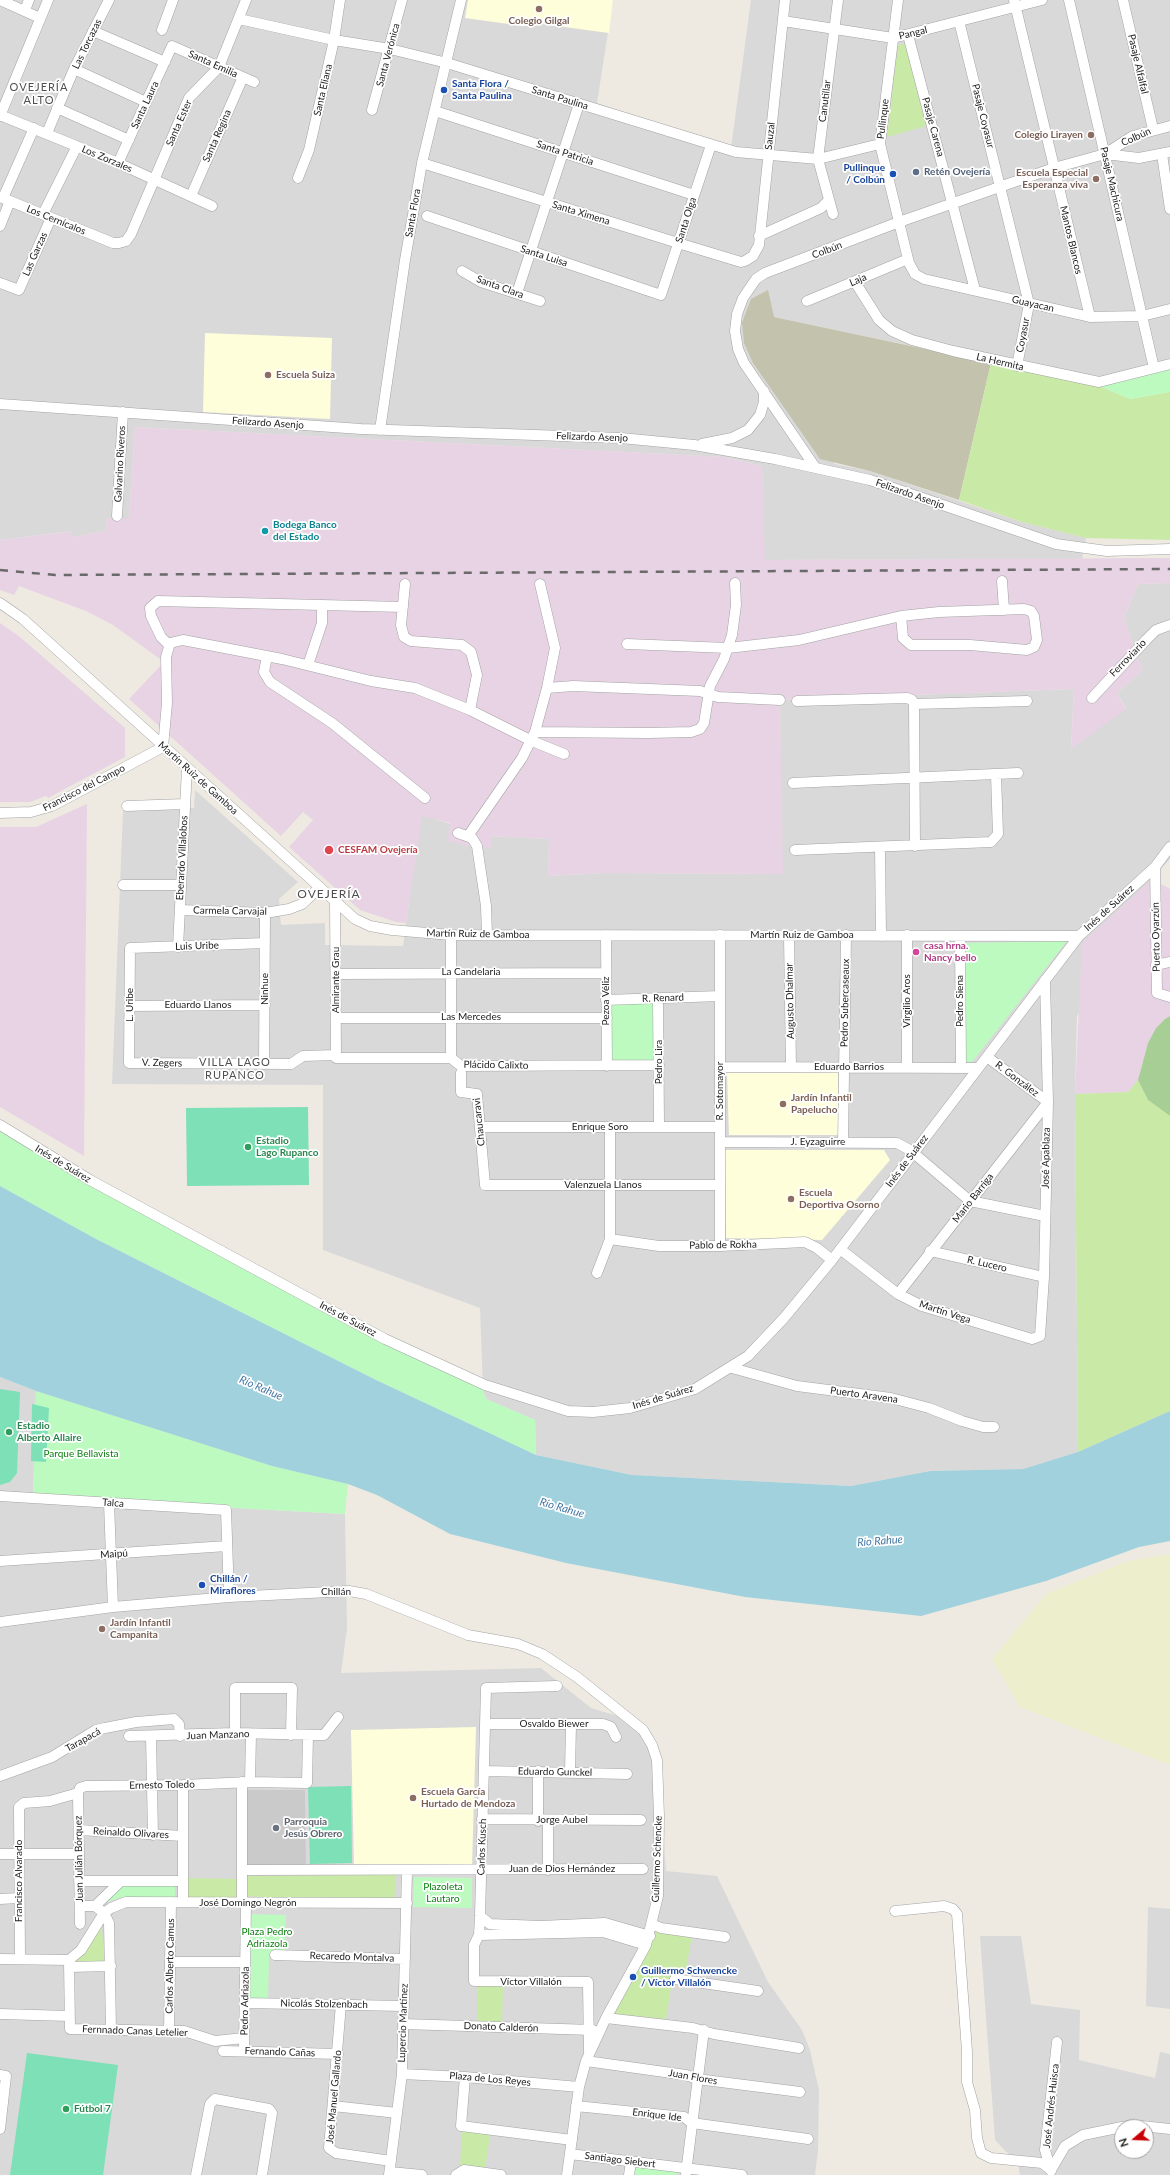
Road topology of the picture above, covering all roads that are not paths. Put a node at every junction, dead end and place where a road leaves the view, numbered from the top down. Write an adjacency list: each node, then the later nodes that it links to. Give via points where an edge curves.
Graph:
1 (0, 0): 17 (street)
2 (29, 0): 17 (street)
3 (48, 0): 18 (street)
4 (108, 0): 24 (street, Las Torcazas)
5 (173, 0): 22 (street)
6 (246, 0): 19 (street, Santa Ester)
7 (340, 0): 27 (street, Santa Eliana)
8 (402, 0): 29 (street, Santa Verónica)
9 (461, 0): 31 (street, Santa Flora)
10 (786, 0): 20 (street, Sauzal)
11 (838, 0): 23 (street, Canutillar)
12 (898, 0): 26 (street, Pullinque)
13 (1042, 0): 16 (street, Pangal)
14 (1069, 0): 53 (street, Pasaje Machicura)
15 (1123, 0): 44 (street, Pasaje Alfalfal)
16 (1015, 3): 21 (street, Pangal); 57 (street, Mantos Blancos)
17 (25, 10): 18 (street)
18 (40, 18): 41 (street)
19 (239, 19): 27 (street, Santa Paulina); 32 (street, Santa Ester)
20 (783, 21): 23 (street, Pangal); 52 (street, Sauzal)
21 (959, 21): 25 (street, Pangal); 60 (street, Pasaje Coyasur)
22 (162, 30)
23 (834, 30): 26 (street, Pangal); 54 (street, Canutillar)
24 (93, 31): 30 (street); 33 (street, Las Torcazas)
25 (908, 35): 26 (street, Pangal); 66 (street, Pasaje Carena)
26 (893, 38): 47 (street, Pullinque)
27 (334, 40): 29 (street, Santa Paulina); 58 (street, Santa Eliana, via 309,150)
28 (172, 46): 30 (street, Santa Laura); 32 (street, Santa Emilia)
29 (390, 49): 31 (street, Santa Paulina); 39 (street, Santa Verónica)
30 (164, 62): 36 (street, Santa Laura)
31 (447, 63): 37 (street, Santa Paulina); 40 (street, Santa Flora)
32 (219, 67): 34 (street, Santa Emilia); 59 (street, Santa Ester, via 189,98)
33 (74, 70): 36 (street); 38 (street, Las Torcazas)
34 (243, 77): 35 (street, Santa Emilia); 62 (street, Santa Regina)
35 (254, 82)
36 (146, 102): 46 (street, Santa Laura)
37 (579, 104): 48 (street, Santa Paulina); 50 (street)
38 (57, 108): 45 (street, Las Torcazas); 46 (street)
39 (372, 110)
40 (435, 112): 50 (street, Santa Patricia); 56 (street, Santa Flora)
41 (0, 115): 43 (street, Los Zorzales)
42 (1170, 126): 44 (street, Colbún)
43 (34, 128): 45 (street, Los Zorzales); 63 (street)
44 (1153, 129): 53 (street, Colbún, via 1123,141)
45 (47, 133): 49 (street, Los Zorzales)
46 (129, 140): 55 (street, Santa Laura)
47 (880, 144): 54 (street, Santa Paulina); 72 (street, Pullinque)
48 (711, 145): 52 (street, Santa Paulina, via 736,152); 61 (street, Santa Olga)
49 (77, 146): 55 (street, Los Zorzales); 70 (street, Las Garzas)
50 (562, 152): 61 (street, Santa Patricia); 65 (street)
51 (1166, 153): 53 (street, Colbún, via 1139,158); 68 (street)
52 (768, 154): 54 (street, Santa Paulina); 74 (street, Sauzal)
53 (1105, 154): 57 (street, Colbún); 90 (street, Pasaje Machicura)
54 (818, 159): 64 (street, Canutillar)
55 (118, 163): 59 (street, Los Zorzales)
56 (422, 163): 65 (street, Santa Ximena); 98 (street, Santa Flora)
57 (1054, 168): 60 (street, Colbún); 91 (street, Mantos Blancos)
58 (298, 178)
59 (155, 179): 62 (street, Los Zorzales); 75 (street, Santa Ester, via 129,238 123,242)
60 (1001, 187): 66 (street, Colbún); 88 (street, Pasaje Coyasur)
61 (694, 195): 76 (street, Santa Olga)
62 (191, 196): 67 (street, Los Zorzales)
63 (4, 198): 70 (street, Los Cernícalos); 73 (street)
64 (828, 201): 69 (street, Canutillar); 74 (street, via 821,208)
65 (546, 202): 76 (street, Santa Ximena); 77 (street)
66 (953, 204): 72 (street, Colbún); 83 (street, Pasaje Carena)
67 (212, 206)
68 (1170, 210)
69 (833, 214)
70 (47, 216): 75 (street, Los Cernícalos); 82 (street, Las Garzas, via 20,290)
71 (427, 216): 77 (street, Santa Luisa)
72 (899, 222): 78 (street, Pullinque); 95 (street, Colbún, via 766,273 751,285 737,314 736,340 744,363)
73 (0, 226)
74 (759, 236): 79 (street, Sauzal, via 756,253)
75 (113, 243)
76 (678, 243): 79 (street, Santa Ximena); 85 (street, Santa Olga)
77 (530, 251): 84 (street); 85 (street, Santa Luisa)
78 (908, 259): 81 (street, Laja); 83 (street, Guayacan, via 912,270 924,280)
79 (741, 262)
80 (462, 272): 84 (street, Santa Clara, via 481,282)
81 (855, 282): 87 (street, Laja); 93 (street, La Hermita, via 879,320 892,331 912,340)
82 (0, 283)
83 (976, 290): 88 (street, Guayacan)
84 (517, 294): 86 (street, Santa Clara)
85 (661, 295)
86 (540, 301)
87 (807, 301)
88 (1029, 304): 91 (street, Guayacan); 93 (street, Coyasur)
89 (1170, 309): 90 (street, Guayacan)
90 (1142, 316): 91 (street, Guayacan); 94 (street, Pasaje Machicura)
91 (1090, 317)
92 (1170, 364): 94 (street, La Hermita)
93 (1017, 366): 94 (street, La Hermita, via 1099,382)
94 (1154, 368)
95 (764, 391): 99 (street, via 760,415 748,430 732,438); 100 (street, Colbún)
96 (0, 404): 97 (street, Felizardo Asenjo)
97 (123, 412): 98 (street, Felizardo Asenjo); 101 (street, Galvarino Riveros)
98 (380, 430): 99 (street, Felizardo Asenjo, via 621,438)
99 (694, 445): 100 (street, Felizardo Asenjo)
100 (815, 467): 102 (street, Felizardo Asenjo, via 870,480 1056,544 1095,550)
101 (117, 516)
102 (1170, 549)
103 (1002, 580): 110 (street)
104 (735, 583): 115 (street, via 735,615)
105 (405, 584): 109 (street)
106 (540, 584): 118 (street, via 554,643)
107 (0, 603): 127 (street, Martín Ruiz de Gamboa, via 23,619)
108 (322, 606): 109 (street); 114 (street, via 158,601 150,608 161,637); 117 (street, via 322,623)
109 (403, 607): 125 (street, via 402,632 406,639 462,645 471,652 477,675)
110 (1004, 610): 111 (street); 111 (street, via 1024,609 1033,614 1038,640 1034,647 1028,650 970,645 911,644 903,638)
111 (901, 616): 115 (street, via 799,640)
112 (1170, 625): 120 (street, Ferroviario, via 1156,630)
113 (627, 644): 115 (street)
114 (169, 645): 116 (street, via 173,641 183,640); 127 (street, via 165,664 167,703)
115 (728, 648): 119 (street)
116 (267, 656): 117 (street); 134 (street, via 264,670 270,682 332,723)
117 (308, 665): 125 (street, via 371,681 415,688)
118 (547, 688): 119 (street, via 573,686 700,691); 126 (street)
119 (708, 694): 121 (street, via 718,697); 126 (street, via 704,723 694,732)
120 (1092, 698)
121 (780, 700)
122 (1027, 701): 124 (street)
123 (797, 702): 124 (street, via 907,698)
124 (914, 704): 132 (street)
125 (470, 710): 126 (street)
126 (534, 737): 128 (street); 150 (street, via 463,834 477,846)
127 (163, 747): 129 (street, Martín Ruiz de Gamboa); 137 (street, Francisco del Campo, via 52,806 31,812)
128 (564, 754)
129 (187, 768): 135 (street, Eberardo Villalobos); 145 (street, Martín Ruiz de Gamboa)
130 (1018, 773): 131 (street)
131 (996, 775): 132 (street); 138 (street, via 998,834 991,842)
132 (914, 778): 133 (street); 138 (street)
133 (793, 783)
134 (425, 798)
135 (185, 804): 136 (street); 144 (street, Eberardo Villalobos)
136 (127, 806)
137 (0, 813)
138 (915, 846): 139 (street)
139 (880, 847): 141 (street); 155 (street)
140 (1170, 847): 142 (street, Inés de Suárez)
141 (795, 850)
142 (1155, 867): 158 (street, Inés de Suárez); 163 (street, Puerto Oyarzún)
143 (123, 885): 144 (street)
144 (181, 885): 147 (street, Eberardo Villalobos)
145 (320, 887): 146 (street, Martín Ruiz de Gamboa); 148 (street, Carmela Carvajal, via 298,906)
146 (335, 901): 149 (street, Martín Ruiz de Gamboa, via 355,919 370,926); 166 (street, Almirante Grau)
147 (180, 910): 148 (street, Carmela Carvajal); 160 (street, Eberardo Villalobos)
148 (265, 914): 159 (street, Ninhue)
149 (451, 935): 150 (street, Martín Ruiz de Gamboa); 164 (street)
150 (487, 935): 151 (street, Martín Ruiz de Gamboa)
151 (606, 935): 152 (street, Martín Ruiz de Gamboa); 165 (street, Pezoa Véliz)
152 (720, 935): 153 (street, Martín Ruiz de Gamboa); 168 (street, R. Sotomayor)
153 (789, 936): 154 (street, Martín Ruiz de Gamboa); 184 (street, Augusto Dhalmar)
154 (846, 936): 155 (street, Martín Ruiz de Gamboa); 186 (street, Pedro Subercaseaux)
155 (881, 936): 156 (street, Martín Ruiz de Gamboa)
156 (907, 936): 157 (street, Martín Ruiz de Gamboa); 187 (street, Virgilio Aros)
157 (960, 936): 158 (street, Martín Ruiz de Gamboa); 188 (street, Pedro Siena)
158 (1079, 936): 167 (street, Inés de Suárez)
159 (265, 943): 160 (street, Luis Uribe); 172 (street, Ninhue)
160 (178, 947): 161 (street, Luis Uribe)
161 (130, 948): 173 (street, L. Uribe)
162 (1170, 962): 163 (street)
163 (1156, 965): 169 (street, Puerto Oyarzún, via 1157,993)
164 (450, 972): 165 (street, La Candelaria); 166 (street, La Candelaria); 174 (street)
165 (606, 973): 171 (street, Pezoa Véliz)
166 (336, 974): 175 (street, Almirante Grau)
167 (1045, 980): 178 (street, Inés de Suárez); 191 (street, José Apablaza)
168 (720, 996): 170 (street, R. Renard); 185 (street, R. Sotomayor)
169 (1170, 997)
170 (658, 998): 171 (street, R. Renard); 182 (street, Pedro Lira)
171 (606, 1000): 176 (street, Pezoa Véliz)
172 (265, 1005): 173 (street, Eduardo Llanos); 181 (street, Ninhue)
173 (130, 1006): 180 (street, L. Uribe)
174 (451, 1017): 175 (street, Las Mercedes); 176 (street, Las Mercedes); 179 (street)
175 (336, 1018): 177 (street, Almirante Grau)
176 (606, 1018): 183 (street, Pezoa Véliz)
177 (336, 1056): 179 (street, Plácido Calixto); 181 (street, V. Zegers, via 303,1056 291,1064)
178 (987, 1057): 189 (street, Inés de Suárez); 191 (street, R. González)
179 (451, 1058): 183 (street, Plácido Calixto, via 461,1066)
180 (129, 1063): 181 (street, V. Zegers)
181 (264, 1064)
182 (659, 1065): 183 (street, Plácido Calixto); 193 (street, Pedro Lira)
183 (606, 1066)
184 (791, 1066): 185 (street, Eduardo Barrios); 186 (street, Eduardo Barrios)
185 (720, 1067): 196 (street, R. Sotomayor)
186 (844, 1067): 187 (street, Eduardo Barrios); 198 (street, Pedro Subercaseaux)
187 (907, 1067): 188 (street, Eduardo Barrios)
188 (961, 1067): 189 (street, Eduardo Barrios)
189 (978, 1068): 199 (street, Inés de Suárez)
190 (461, 1073): 194 (street, Chaucaravi, via 461,1092 477,1094)
191 (1048, 1102): 203 (street, Mario Barriga); 204 (street, José Apablaza)
192 (0, 1125): 214 (street, Inés de Suárez, via 90,1180 323,1306 385,1339 485,1385 568,1411 593,1412 630,1408 694,1389)
193 (658, 1126): 195 (street, Enrique Soro); 196 (street, Enrique Soro)
194 (480, 1127): 195 (street, Enrique Soro); 200 (street, Chaucaravi)
195 (610, 1127): 201 (street)
196 (720, 1127): 197 (street, R. Sotomayor)
197 (720, 1142): 198 (street, J. Eyzaguirre); 202 (street, R. Sotomayor)
198 (843, 1142): 199 (street, J. Eyzaguirre, via 892,1142 901,1144)
199 (913, 1153): 203 (street, J. Eyzaguirre); 207 (street, Inés de Suárez)
200 (485, 1185): 201 (street, Valenzuela Llanos)
201 (610, 1185): 202 (street, Valenzuela Llanos); 205 (street)
202 (720, 1185): 206 (street, R. Sotomayor)
203 (970, 1202): 204 (street); 208 (street, Mario Barriga)
204 (1045, 1216): 211 (street, José Apablaza)
205 (610, 1239): 206 (street, Pablo de Rokha, via 659,1246); 210 (street)
206 (720, 1246): 209 (street, Pablo de Rokha, via 805,1242)
207 (840, 1249): 209 (street, Inés de Suárez); 212 (street, Martín Vega)
208 (930, 1251): 211 (street, R. Lucero); 212 (street, Mario Barriga)
209 (832, 1260): 214 (street, Inés de Suárez, via 784,1318 748,1356)
210 (597, 1273)
211 (1044, 1277): 213 (street, José Apablaza)
212 (898, 1294): 213 (street, Martín Vega, via 922,1306 957,1317 1032,1339)
213 (1040, 1336)
214 (732, 1368): 215 (street, Puerto Aravena, via 797,1386 891,1398 983,1427)
215 (994, 1427)
216 (0, 1496): 217 (street, Talca)
217 (109, 1502): 218 (street, Talca, via 226,1510); 219 (street)
218 (227, 1546): 219 (street, Maipú); 221 (street)
219 (110, 1555): 220 (street, Maipú); 222 (street)
220 (0, 1561)
221 (229, 1597): 222 (street, Chillán); 236 (street, Chillán, via 349,1591 366,1594 468,1635 518,1644 542,1654 577,1677 643,1730)
222 (113, 1607): 223 (street, Chillán)
223 (0, 1622)
224 (557, 1686): 226 (street, Carlos Kusch, via 486,1688)
225 (338, 1717): 231 (street, Juan Manzano, via 324,1735)
226 (485, 1724): 227 (street, Osvaldo Biewer); 237 (street, Carlos Kusch)
227 (571, 1724): 235 (street, Osvaldo Biewer, via 608,1725); 239 (street)
228 (235, 1734): 229 (street, Juan Manzano); 230 (street, via 235,1688 292,1688); 233 (street, Juan Manzano)
229 (251, 1734): 230 (street, Juan Manzano); 242 (street, Pedro Adriazola)
230 (291, 1735): 231 (street, Juan Manzano)
231 (308, 1735): 242 (street, Ernesto Toledo, via 307,1783)
232 (129, 1736): 234 (street, Juan Manzano)
233 (180, 1736): 234 (street, Juan Manzano); 241 (street, Tarapacá, via 179,1724 174,1719 105,1728 96,1730 52,1757)
234 (151, 1737): 243 (street)
235 (616, 1737)
236 (652, 1745): 277 (street, Guillermo Schencke, via 657,1760 659,1816 658,1896)
237 (484, 1771): 238 (street, Eduardo Gunckel); 247 (street, Carlos Kusch)
238 (538, 1771): 239 (street, Eduardo Gunckel); 249 (street)
239 (570, 1772): 240 (street, Eduardo Gunckel)
240 (627, 1774)
241 (0, 1776)
242 (246, 1782): 244 (street, Ernesto Toledo); 257 (street, Pedro Adriazola)
243 (153, 1785): 244 (street, Ernesto Toledo); 245 (street, Ernesto Toledo, via 86,1786 80,1788); 251 (street)
244 (183, 1785): 252 (street)
245 (78, 1793): 246 (street, Ernesto Toledo, via 50,1801); 250 (street, Juan Julián Bórquez)
246 (21, 1804): 255 (street, Francisco Alvarado, via 18,1813)
247 (482, 1819): 249 (street, Jorge Aubel); 259 (street, Carlos Kusch)
248 (641, 1820): 249 (street, Jorge Aubel)
249 (543, 1821): 260 (street)
250 (79, 1830): 251 (street, Reinaldo Olivares); 254 (street, Juan Julián Bórquez)
251 (153, 1835): 252 (street, Reinaldo Olivares)
252 (183, 1836): 262 (street)
253 (0, 1854): 255 (street)
254 (79, 1854): 255 (street); 261 (street, Juan Julián Bórquez)
255 (20, 1855): 264 (street, Francisco Alvarado)
256 (643, 1869): 260 (street, Juan de Dios Hernández)
257 (242, 1870): 258 (street); 268 (street, Pedro Adriazola)
258 (408, 1870): 259 (street); 269 (street, Lupercio Martínez)
259 (481, 1870): 260 (street, Juan de Dios Hernández); 274 (street, Carlos Kusch)
260 (548, 1870)
261 (79, 1881): 263 (street); 270 (street, Juan Julián Bórquez)
262 (183, 1881): 263 (street); 267 (street)
263 (120, 1882): 271 (street)
264 (19, 1898): 265 (street); 286 (street, Francisco Alvarado)
265 (0, 1899)
266 (171, 1902): 267 (street, José Domingo Negrón); 273 (street, José Domingo Negrón, via 126,1902); 287 (street, Carlos Alberto Camus)
267 (183, 1902): 268 (street, José Domingo Negrón)
268 (244, 1903): 269 (street, José Domingo Negrón); 288 (street, Pedro Adriazola)
269 (407, 1903): 285 (street, Lupercio Martínez)
270 (80, 1906): 271 (street); 275 (street, Juan Julián Bórquez)
271 (95, 1906): 273 (street)
272 (894, 1911): 336 (street, via 944,1906 953,1909 957,1914 968,2051 967,2082 974,2110 978,2146 982,2153 990,2158 1042,2163)
273 (104, 1914): 289 (street); 290 (street, via 109,1923)
274 (480, 1916): 276 (street); 279 (street, Carlos Kusch)
275 (80, 1924)
276 (490, 1924): 278 (street); 280 (street)
277 (652, 1924): 281 (street, via 661,1928); 282 (street, Guillermo Schencke)
278 (540, 1930): 280 (street); 282 (street, via 617,1930)
279 (479, 1935): 280 (street); 292 (street, Carlos Kusch, via 474,1945)
280 (490, 1936)
281 (725, 1937)
282 (648, 1941): 300 (street, Guillermo Schencke)
283 (275, 1955): 285 (street, Recaredo Montalva)
284 (0, 1959): 286 (street)
285 (405, 1959): 297 (street, Lupercio Martínez)
286 (20, 1960): 289 (street)
287 (170, 1962): 288 (street); 305 (street, Carlos Alberto Camus)
288 (245, 1962): 295 (street, Pedro Adriazola)
289 (69, 1964): 290 (street); 299 (street)
290 (111, 1966): 302 (street)
291 (675, 1979): 294 (street)
292 (474, 1981): 293 (street, Víctor Villalón)
293 (588, 1982): 303 (street, Guillermo Schencke)
294 (758, 1991)
295 (245, 2003): 296 (street, Nicolás Stolzenbach); 307 (street, Pedro Adriazola)
296 (341, 2004): 297 (street, Nicolás Stolzenbach); 312 (street, José Manuel Gallardo)
297 (404, 2006): 301 (street, Lupercio Martínez)
298 (0, 2014): 299 (street)
299 (69, 2016): 302 (street, Fernnado Canas Letelier, via 68,2027 72,2029)
300 (606, 2018): 304 (street); 306 (street, Guillermo Schencke)
301 (403, 2024): 303 (street, Donato Calderón); 314 (street, Lupercio Martínez)
302 (111, 2029): 305 (street, Fernnado Canas Letelier)
303 (588, 2030): 306 (street, Donato Calderón); 313 (street, Guillermo Schencke)
304 (704, 2030): 309 (street, via 714,2034); 317 (street)
305 (169, 2031): 307 (street, Fernnado Canas Letelier, via 191,2032 215,2041)
306 (600, 2031): 313 (street, Guillermo Schencke)
307 (244, 2038): 311 (street, Pedro Adriazola)
308 (1057, 2042): 336 (street, José Andrés Huisca, via 1045,2150)
309 (799, 2048)
310 (223, 2051): 311 (street, Fernando Cañas)
311 (244, 2051): 312 (street, Fernando Cañas)
312 (338, 2054): 320 (street, José Manuel Gallardo)
313 (588, 2057): 317 (street, Juan Flores); 318 (street, Guillermo Schencke)
314 (402, 2074): 316 (street, Plaza de Los Reyes); 323 (street, Lupercio Martínez)
315 (0, 2075): 322 (street, via 6,2076)
316 (465, 2077): 318 (street, Plaza de Los Reyes); 330 (street, via 460,2126)
317 (697, 2079): 319 (street, Juan Flores); 324 (street)
318 (579, 2087): 321 (street, Guillermo Schencke)
319 (800, 2092)
320 (333, 2106): 323 (street); 332 (street, José Manuel Gallardo, via 329,2148 331,2152)
321 (576, 2106): 324 (street, Enrique Ide, via 684,2117); 330 (street, Guillermo Schencke)
322 (1, 2108): 326 (street)
323 (397, 2113): 332 (street, Lupercio Martínez)
324 (692, 2123): 329 (street, Enrique Ide); 334 (street)
325 (1154, 2127): 328 (street, José Andrés Huisca)
326 (0, 2129)
327 (1114, 2129): 336 (street, José Andrés Huisca, via 1083,2135 1065,2146)
328 (1170, 2129)
329 (808, 2139)
330 (572, 2140): 331 (street, Guillermo Schencke)
331 (570, 2154): 333 (street, Santiago Siebert); 342 (street, Guillermo Schencke)
332 (391, 2161): 335 (street, Lupercio Martínez)
333 (631, 2162): 334 (street, Santiago Siebert); 343 (street)
334 (687, 2172): 344 (street, Santiago Siebert)
335 (390, 2173): 339 (street)
336 (1050, 2173)
337 (196, 2175): 338 (street, via 210,2104 215,2099 269,2109 272,2113)
338 (262, 2175)
339 (422, 2175)
340 (456, 2175): 341 (street, via 464,2170)
341 (501, 2175)
342 (567, 2175)
343 (629, 2175)
344 (742, 2175)

